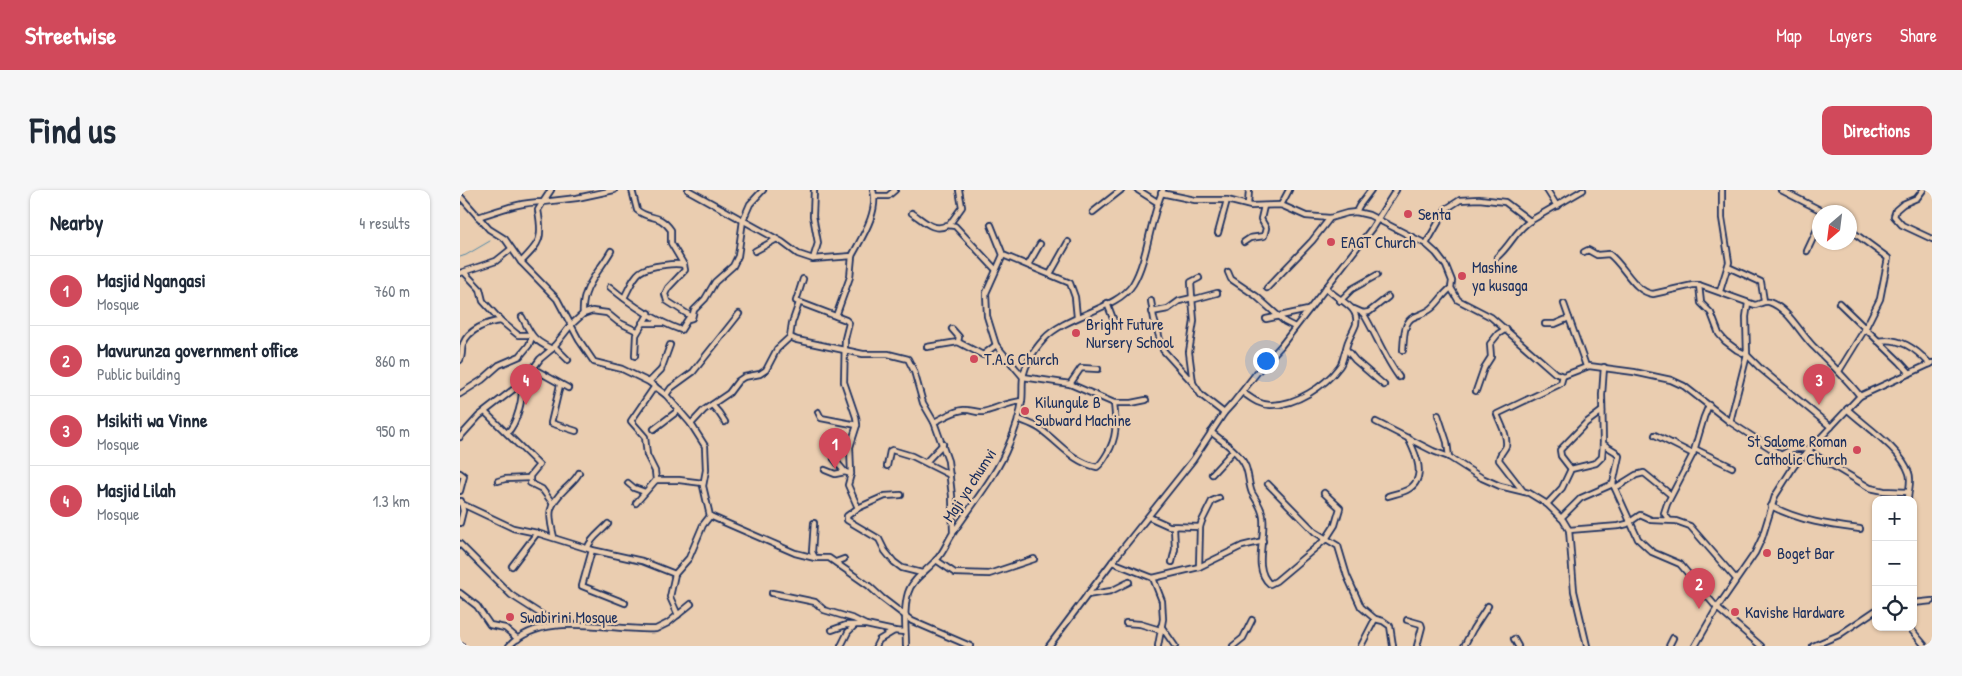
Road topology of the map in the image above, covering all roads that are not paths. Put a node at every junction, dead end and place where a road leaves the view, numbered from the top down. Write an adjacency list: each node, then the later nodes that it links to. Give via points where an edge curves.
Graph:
1 (551, 190): 24 (street)
2 (614, 190): 24 (street)
3 (632, 190): 60 (street, via 636,210 660,218 671,230 671,243)
4 (688, 190): 37 (street)
5 (763, 190): 37 (street, via 750,204)
6 (814, 190): 58 (street, via 813,216 818,243)
7 (895, 190): 21 (street, via 888,196)
8 (959, 190): 39 (street, via 962,207)
9 (1121, 190): 31 (street)
10 (1138, 190): 25 (street)
11 (1250, 190): 26 (street)
12 (1289, 190): 28 (street)
13 (1372, 190): 32 (street)
14 (1396, 190): 36 (street)
15 (1547, 190): 29 (street)
16 (1584, 190): 29 (street)
17 (1722, 190): 62 (street)
18 (1781, 190): 30 (street)
19 (1923, 190): 45 (street, via 1918,198 1896,210 1894,216 1902,224)
20 (1162, 192): 23 (street, via 1195,200); 25 (street, Maji ya chumvi)
21 (873, 193): 56 (street, via 870,218)
22 (460, 196): 34 (street)
23 (1227, 200): 26 (street); 41 (street)
24 (543, 202): 34 (street, via 499,208); 59 (street, via 538,210 542,232 540,240)
25 (1158, 202): 84 (street, Maji ya chumvi, via 1134,282 1126,292)
26 (1248, 205): 27 (street)
27 (1264, 206): 28 (street); 47 (street, via 1261,219 1266,228 1264,236)
28 (1281, 206): 35 (street, via 1306,216)
29 (1557, 206): 38 (street)
30 (1812, 206)
31 (1093, 212)
32 (1356, 212): 35 (street); 36 (street)
33 (912, 213): 39 (street, via 936,228)
34 (478, 217): 50 (street, via 488,229 504,239)
35 (1330, 218): 72 (street)
36 (1378, 218): 49 (street); 74 (street)
37 (742, 220): 43 (street); 99 (street, via 738,256 733,266 715,282 694,310)
38 (1530, 221): 49 (street, via 1506,202 1478,198 1460,200 1446,209); 57 (street, via 1517,231 1506,250)
39 (949, 225): 63 (street, via 955,226)
40 (991, 225): 55 (street)
41 (1218, 233)
42 (1857, 235): 111 (street, via 1888,258 1880,299)
43 (774, 238): 53 (street); 58 (street, via 798,254)
44 (1812, 239): 52 (street)
45 (1932, 239)
46 (1068, 242): 66 (street)
47 (1244, 242)
48 (1040, 244): 61 (street)
49 (1426, 244): 73 (street, via 1446,266 1452,281)
50 (511, 250): 59 (street); 64 (street, via 496,261)
51 (611, 251): 92 (street, via 585,292)
52 (1806, 251)
53 (755, 252)
54 (1584, 252): 70 (street, via 1609,254 1648,293)
55 (1002, 255): 61 (street); 63 (street)
56 (852, 256): 58 (street); 97 (street, via 850,278)
57 (1497, 257)
58 (813, 259)
59 (521, 262): 107 (street, via 557,300)
60 (684, 265): 78 (street, via 657,266 640,271); 99 (street, via 685,270 665,294 667,301)
61 (1028, 265): 66 (street)
62 (1728, 267): 75 (street); 82 (street, via 1761,282)
63 (996, 270): 118 (street, via 985,297)
64 (462, 272): 102 (street, via 480,289 483,301)
65 (1228, 272): 95 (street, via 1229,277)
66 (1050, 274): 98 (street, via 1070,283)
67 (1377, 275): 81 (street, via 1352,289)
68 (1199, 278): 79 (street, via 1190,282)
69 (803, 280): 83 (street, via 796,301)
70 (1699, 285): 75 (street); 124 (street, via 1700,300 1711,313 1720,335)
71 (610, 287): 78 (street)
72 (1267, 288)
73 (1451, 288): 110 (street, via 1458,300 1488,315); 123 (street, via 1427,312 1409,320)
74 (1326, 290): 81 (street); 89 (street)
75 (1720, 292): 85 (street)
76 (1217, 293): 79 (street)
77 (1388, 297): 91 (street)
78 (624, 298): 93 (street)
79 (1192, 298): 90 (street); 139 (street, via 1194,321 1189,352)
80 (1151, 301): 90 (street)
81 (1340, 301): 88 (street)
82 (1764, 301): 85 (street, via 1754,305); 133 (street, via 1784,312)
83 (799, 303): 97 (street); 114 (street)
84 (1107, 303): 98 (street, Maji ya chumvi); 105 (street)
85 (1748, 303): 124 (street)
86 (1840, 303): 111 (street)
87 (1564, 304): 100 (street)
88 (1354, 309): 91 (street); 121 (street, via 1356,322)
89 (1308, 310): 95 (street); 108 (street)
90 (1152, 312): 139 (street, via 1164,350)
91 (1363, 313): 137 (street)
92 (583, 314): 107 (street); 112 (street, via 592,311 606,313)
93 (649, 314): 103 (street); 104 (street)
94 (739, 314): 149 (street, via 693,372)
95 (1278, 315): 101 (street); 108 (street)
96 (522, 316): 113 (street)
97 (836, 316): 122 (street, via 848,321)
98 (1077, 317): 136 (street, Maji ya chumvi, via 1044,338 1031,356)
99 (692, 318): 103 (street, via 681,330)
100 (1569, 318): 106 (street); 129 (street)
101 (1266, 319)
102 (501, 321): 113 (street, via 514,333); 126 (street, via 490,322 473,331 462,346)
103 (664, 323): 104 (street)
104 (642, 324): 112 (street)
105 (1115, 324)
106 (1545, 324)
107 (571, 325): 119 (street); 138 (street, via 594,362 622,369)
108 (1295, 327): 147 (street)
109 (952, 329): 115 (street, via 959,336)
110 (1506, 329): 135 (street, via 1555,373); 146 (street, via 1490,344 1491,357)
111 (1865, 329): 116 (street); 133 (street)
112 (637, 331): 125 (street)
113 (532, 336): 119 (street, via 539,343); 148 (street, via 520,356 498,365)
114 (790, 337): 122 (street); 155 (street, via 773,356 766,370 744,377)
115 (958, 342): 118 (street, via 983,355); 120 (street)
116 (1878, 342): 128 (street, via 1897,340); 134 (street)
117 (670, 344): 138 (street, via 661,370)
118 (996, 345): 136 (street)
119 (553, 347): 127 (street); 131 (street)
120 (927, 347)
121 (1346, 349): 143 (street); 147 (street, via 1343,361 1334,372 1315,389 1297,399 1269,405)
122 (845, 350): 165 (street, via 908,359 923,403); 169 (street, via 844,382)
123 (1403, 350)
124 (1747, 355): 167 (street); 170 (street)
125 (635, 356)
126 (460, 360)
127 (568, 360)
128 (1931, 364): 134 (street)
129 (1586, 366): 130 (street); 135 (street)
130 (1604, 367): 154 (street, via 1671,380); 158 (street)
131 (534, 369): 140 (street); 142 (street)
132 (1098, 369): 141 (street, via 1081,368)
133 (1839, 371): 150 (street)
134 (1910, 373): 150 (street)
135 (1563, 376): 206 (street, via 1558,385 1497,414 1506,439 1499,460)
136 (1023, 377): 141 (street); 152 (street, Maji ya chumvi)
137 (1399, 377)
138 (649, 382): 144 (street)
139 (1194, 383): 161 (street, via 1201,395)
140 (521, 384): 159 (street); 174 (street, via 517,419)
141 (1070, 384): 153 (street)
142 (560, 385): 145 (street); 172 (street, via 551,423)
143 (1384, 385)
144 (655, 386): 149 (street); 199 (street, via 630,421 645,437 647,455)
145 (568, 388)
146 (1476, 391)
147 (1242, 392): 161 (street)
148 (460, 394)
149 (666, 395): 157 (street)
150 (1860, 396): 156 (street)
151 (1146, 400): 153 (street)
152 (1022, 401): 163 (street, Maji ya chumvi); 165 (street, via 982,412 957,411)
153 (1114, 402): 163 (street, via 1114,441 1097,467 1072,456 1040,429)
154 (1709, 405): 167 (street); 182 (street)
155 (712, 406): 164 (street); 168 (street)
156 (1847, 409): 170 (street); 208 (street, via 1905,464 1910,477)
157 (680, 410): 168 (street); 171 (street)
158 (1602, 411): 179 (street); 190 (street, via 1560,450)
159 (485, 412): 174 (street); 176 (street)
160 (818, 412): 169 (street, via 821,418)
161 (1224, 413): 173 (street)
162 (1438, 415): 184 (street)
163 (1018, 419): 234 (street, Maji ya chumvi, via 998,467)
164 (725, 422)
165 (934, 422): 178 (street)
166 (1376, 422): 177 (street)
167 (1730, 422): 183 (street)
168 (691, 424): 202 (street, via 705,446)
169 (857, 425): 195 (street, via 850,447)
170 (1831, 427): 180 (street)
171 (654, 429)
172 (576, 431)
173 (1211, 432): 181 (street); 222 (street)
174 (507, 433): 198 (street, via 539,465)
175 (1655, 435): 182 (street)
176 (460, 436)
177 (1407, 437): 184 (street); 212 (street, via 1419,461 1416,481 1407,490)
178 (943, 444): 186 (street); 197 (street)
179 (1603, 444): 190 (street, via 1599,461); 204 (street, via 1619,456)
180 (1809, 450): 183 (street, via 1797,448); 188 (street); 208 (street, via 1870,488)
181 (1233, 451): 196 (street); 237 (street, via 1245,466 1251,492 1261,508)
182 (1694, 452): 189 (street); 211 (street)
183 (1781, 454): 188 (street)
184 (1449, 457): 206 (street, via 1482,478)
185 (834, 459): 193 (street)
186 (926, 462): 187 (street, via 892,450); 197 (street)
187 (887, 466)
188 (1794, 466): 219 (street, via 1779,488)
189 (1732, 467)
190 (1571, 469): 218 (street, via 1562,488)
191 (825, 470): 193 (street, via 835,474)
192 (579, 472): 217 (street)
193 (845, 472): 195 (street)
194 (460, 473): 205 (street, via 464,476)
195 (851, 474): 220 (street, via 848,485)
196 (1212, 474)
197 (950, 475): 234 (street)
198 (530, 478): 200 (street); 217 (street, via 530,483 542,489)
199 (656, 480): 202 (street); 207 (street)
200 (498, 481)
201 (628, 483): 207 (street)
202 (703, 483): 221 (street)
203 (1268, 484): 236 (street)
204 (1614, 486): 211 (street, via 1644,472); 223 (street, via 1581,498); 225 (street)
205 (460, 491)
206 (1523, 491): 218 (street)
207 (645, 492): 216 (street)
208 (1908, 492): 213 (street)
209 (1324, 493): 236 (street, via 1341,509)
210 (901, 495): 220 (street, via 885,496)
211 (1671, 495): 224 (street, via 1664,513)
212 (1388, 496)
213 (1908, 496)
214 (1219, 498): 230 (street, via 1212,501)
215 (460, 502): 227 (street, via 463,511); 233 (street, via 513,528)
216 (636, 502)
217 (553, 504): 235 (street, via 549,518)
218 (1547, 504): 223 (street)
219 (1772, 506): 231 (street, via 1819,523); 252 (street, via 1755,553)
220 (858, 508): 249 (street, via 847,516 847,520 879,539 885,551 902,568)
221 (710, 516): 240 (street, via 795,554); 250 (street, via 689,558)
222 (1149, 517): 229 (street); 245 (street)
223 (1561, 518): 232 (street)
224 (1669, 520): 225 (street, via 1651,520 1640,515); 252 (street, via 1694,528)
225 (1630, 521): 232 (street, via 1619,526); 262 (street, via 1641,544 1680,564)
226 (814, 522): 240 (street, via 812,552)
227 (460, 523)
228 (608, 524): 239 (street, via 590,541)
229 (1174, 527): 230 (street); 246 (street)
230 (1200, 527): 248 (street)
231 (1860, 529)
232 (1569, 530): 297 (street, via 1574,591)
233 (537, 533): 235 (street); 247 (street)
234 (953, 533): 243 (street, Maji ya chumvi)
235 (554, 538): 239 (street)
236 (1326, 539): 237 (street, via 1270,584 1262,575); 266 (street, via 1340,548 1347,576 1361,607)
237 (1263, 540): 248 (street, via 1242,546)
238 (460, 544): 270 (street, via 511,594)
239 (590, 548): 250 (street, via 642,561); 258 (street, via 582,586)
240 (815, 558): 244 (street, via 829,558)
241 (844, 558): 244 (street)
242 (1034, 559): 243 (street, via 989,574 955,573)
243 (936, 560): 249 (street, Maji ya chumvi)
244 (836, 562): 265 (street)
245 (1112, 562): 251 (street); 256 (street)
246 (1172, 562)
247 (512, 566)
248 (1199, 567): 251 (street)
249 (922, 573): 265 (street, Maji ya chumvi, via 908,592)
250 (675, 574): 264 (street, via 670,597)
251 (1153, 578): 273 (street, via 1162,601)
252 (1736, 579): 262 (street)
253 (1129, 582): 256 (street, via 1111,591)
254 (772, 592): 271 (street, via 819,604 824,610)
255 (460, 593): 279 (street, via 477,606 490,625 505,628)
256 (1086, 595): 288 (street)
257 (1932, 601): 259 (street)
258 (625, 603)
259 (1917, 603)
260 (691, 604): 264 (street)
261 (1488, 606): 295 (street)
262 (1716, 608): 299 (street); 300 (street)
263 (1872, 613): 301 (street, via 1839,635)
264 (678, 615): 270 (street, via 656,629)
265 (905, 615): 277 (street, Maji ya chumvi); 287 (street, via 934,632)
266 (1374, 619): 292 (street); 293 (street, via 1390,626)
267 (1252, 620): 291 (street, via 1243,638)
268 (1407, 620): 294 (street, via 1421,624)
269 (1126, 623): 273 (street)
270 (558, 625): 279 (street)
271 (866, 625): 272 (street); 276 (street)
272 (854, 626): 274 (street); 284 (street)
273 (1161, 628): 281 (street); 282 (street)
274 (832, 630)
275 (1912, 631): 302 (street)
276 (894, 632): 277 (street); 285 (street, via 879,640)
277 (905, 632): 286 (street, Maji ya chumvi)
278 (1673, 638): 298 (street)
279 (518, 639): 283 (street)
280 (1514, 639): 296 (street)
281 (1159, 640): 282 (street); 289 (street)
282 (1170, 642): 290 (street)
283 (509, 646)
284 (841, 646)
285 (876, 646)
286 (906, 646)
287 (970, 646)
288 (1049, 646)
289 (1158, 646)
290 (1175, 646)
291 (1233, 646)
292 (1361, 646)
293 (1393, 646)
294 (1417, 646)
295 (1464, 646)
296 (1518, 646)
297 (1587, 646)
298 (1669, 646)
299 (1695, 646)
300 (1761, 646)
301 (1813, 646)
302 (1925, 646)

